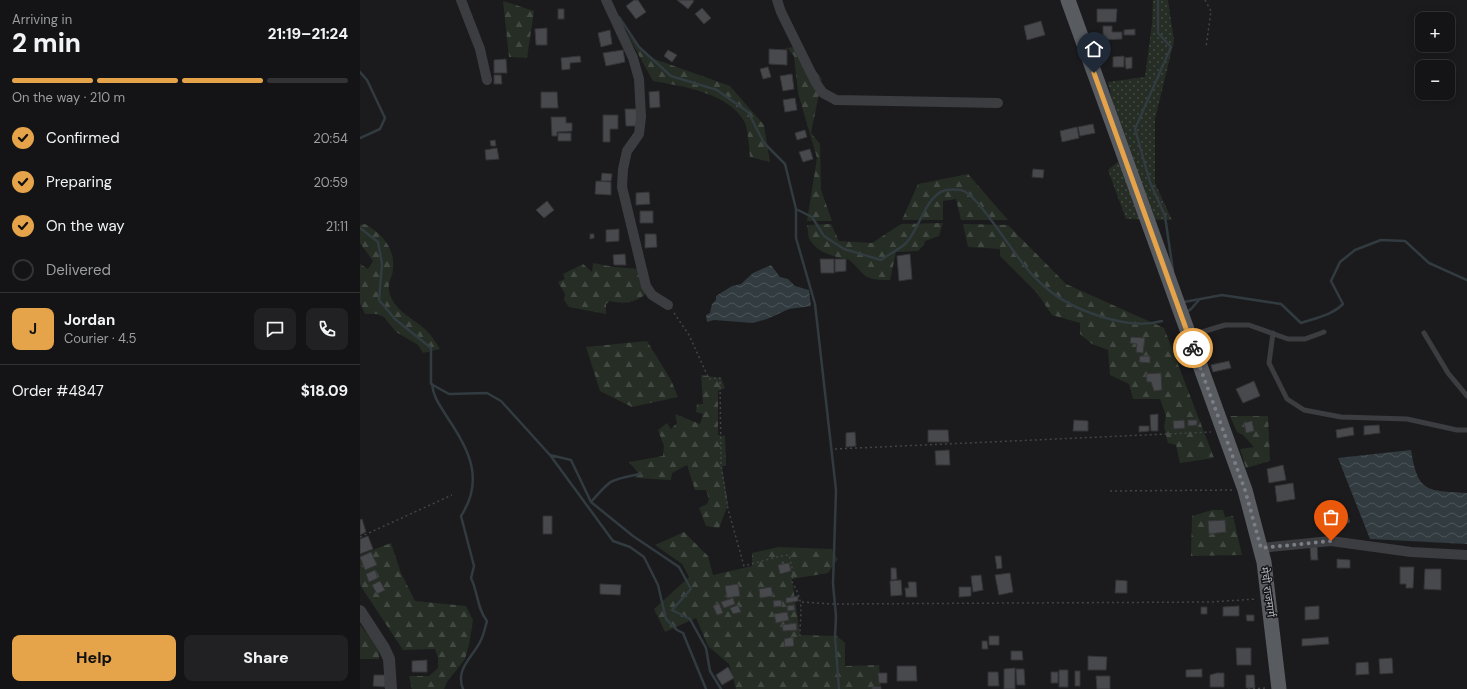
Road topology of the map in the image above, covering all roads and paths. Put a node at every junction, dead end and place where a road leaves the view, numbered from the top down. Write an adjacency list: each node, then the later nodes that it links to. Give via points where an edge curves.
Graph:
1 (461, 0): 7 (street, via 480,49)
2 (606, 0): 9 (street, via 633,58 642,100 639,134 627,152 622,187 646,286 652,295)
3 (777, 0): 8 (street, via 816,83 823,93 836,100)
4 (1068, 0): 13 (main road, मेची राजमार्ग)
5 (1205, 0): 6 (path, via 1211,11)
6 (1206, 46)
7 (487, 80)
8 (998, 103)
9 (668, 305): 25 (path, via 689,335 709,379 720,378 721,466 728,509 744,566 789,556 793,572 792,582)
10 (1324, 332): 11 (lane, via 1304,339 1288,339)
11 (1273, 333): 13 (lane, via 1249,325 1225,325); 15 (lane, via 1270,363 1287,399 1304,410 1341,417 1407,419)
12 (1424, 333): 14 (lane, via 1448,374)
13 (1189, 336): 16 (main road, मेची राजमार्ग)
14 (1467, 396)
15 (1467, 430)
16 (1223, 432): 17 (path); 18 (main road, मेची राजमार्ग)
17 (835, 449)
18 (1245, 490): 19 (path); 22 (main road, मेची राजमार्ग)
19 (1110, 491)
20 (452, 495): 21 (path)
21 (360, 537)
22 (1261, 548): 23 (street, via 1331,541 1411,552); 24 (main road, मेची राजमार्ग)
23 (1467, 555)
24 (1270, 598): 25 (path, via 1212,602); 28 (main road, मेची राजमार्ग)
25 (802, 602): 27 (path)
26 (360, 611): 29 (street, via 389,659)
27 (800, 636)
28 (1279, 688): 30 (path)
29 (391, 689)
30 (1248, 689)

